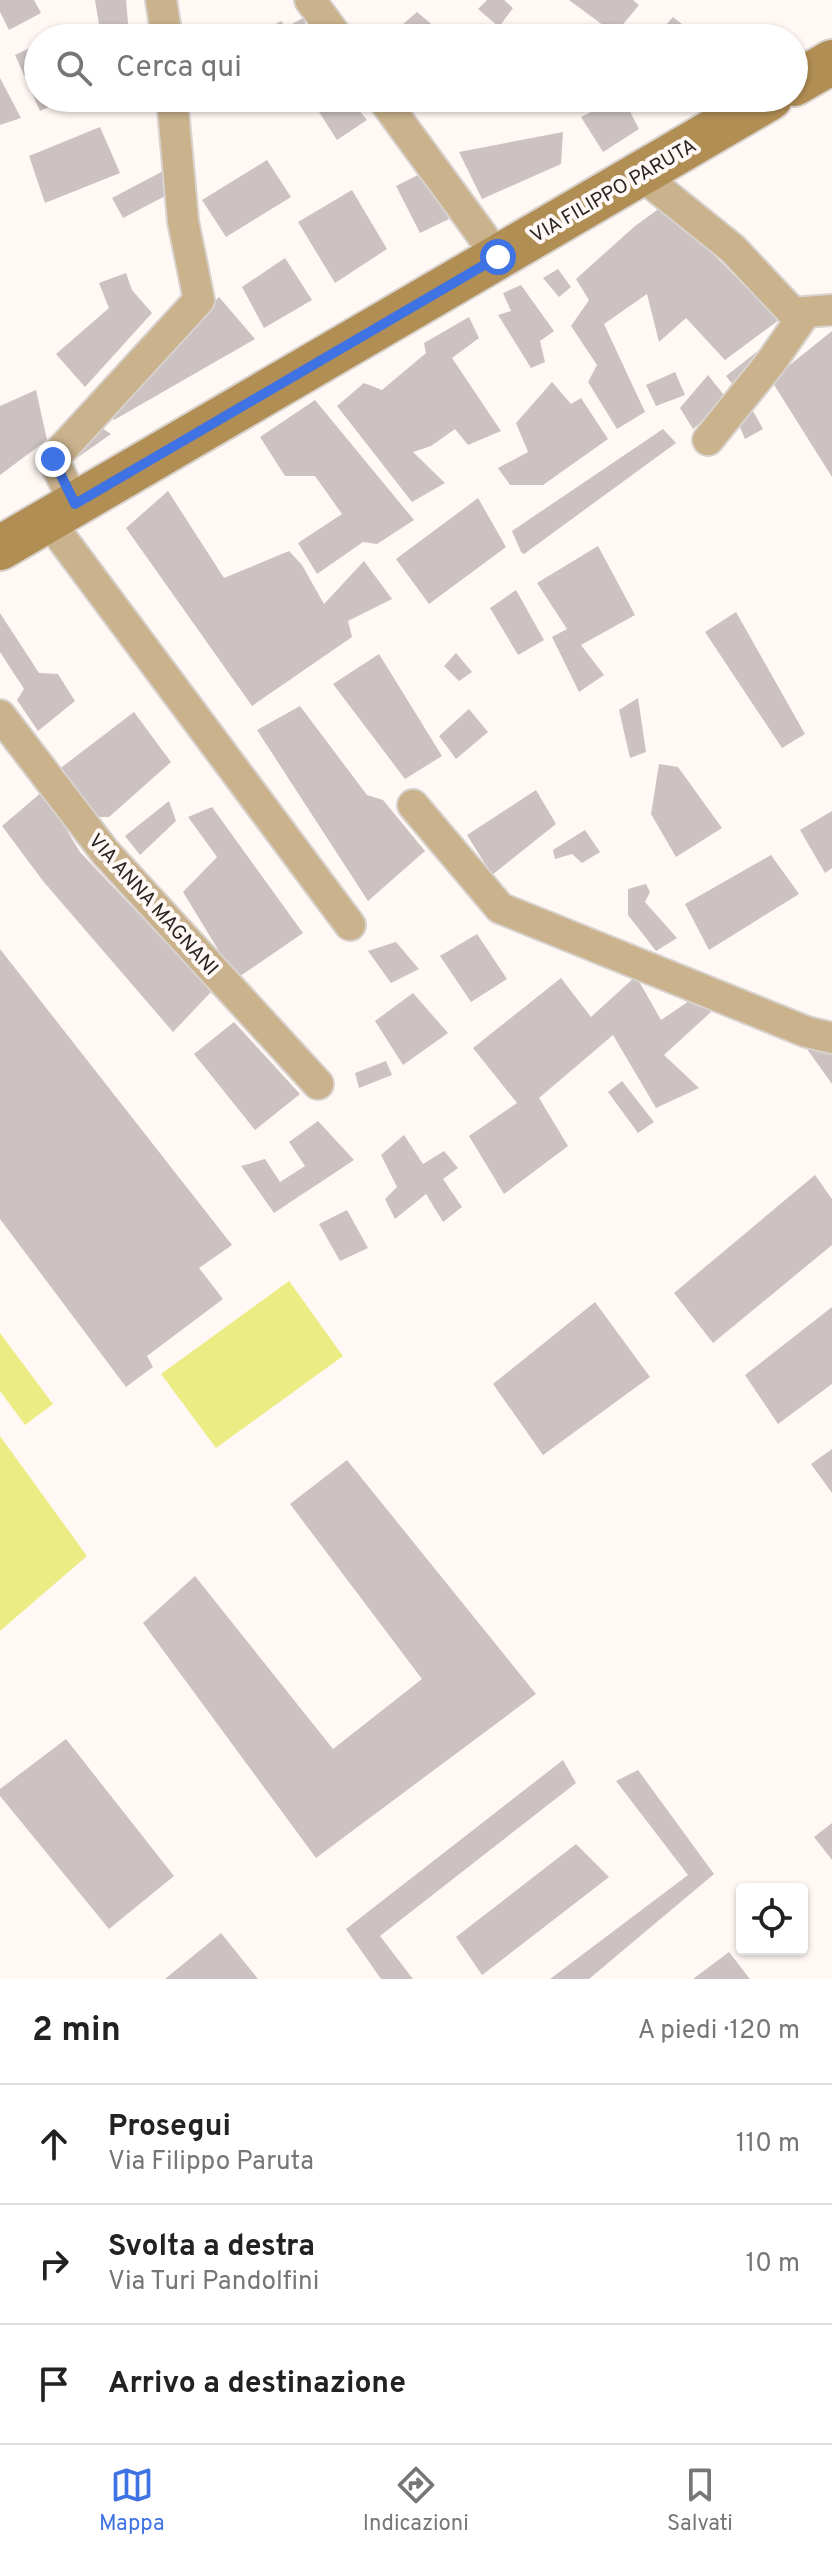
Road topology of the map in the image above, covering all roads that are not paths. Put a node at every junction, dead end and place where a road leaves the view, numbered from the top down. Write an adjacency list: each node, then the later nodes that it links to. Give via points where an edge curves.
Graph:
1 (161, 0): 3 (street)
2 (310, 0): 4 (street)
3 (165, 24)
4 (328, 24)
5 (832, 62): 6 (street)
6 (808, 76)
7 (173, 112): 14 (street, via 183,221 199,300 53,459)
8 (392, 112): 11 (street)
9 (746, 112): 10 (street, VIA FILIPPO PARUTA)
10 (640, 174): 11 (street, VIA FILIPPO PARUTA); 12 (street, via 733,249 793,313)
11 (498, 257): 14 (street, VIA FILIPPO PARUTA)
12 (819, 311): 13 (street)
13 (708, 440)
14 (62, 512): 15 (street, VIA FILIPPO PARUTA); 18 (street)
15 (0, 548)
16 (0, 715): 20 (street, VIA ANNA MAGNANI, via 105,852)
17 (413, 805): 19 (street, via 500,908)
18 (350, 925)
19 (832, 1038)
20 (318, 1084)

